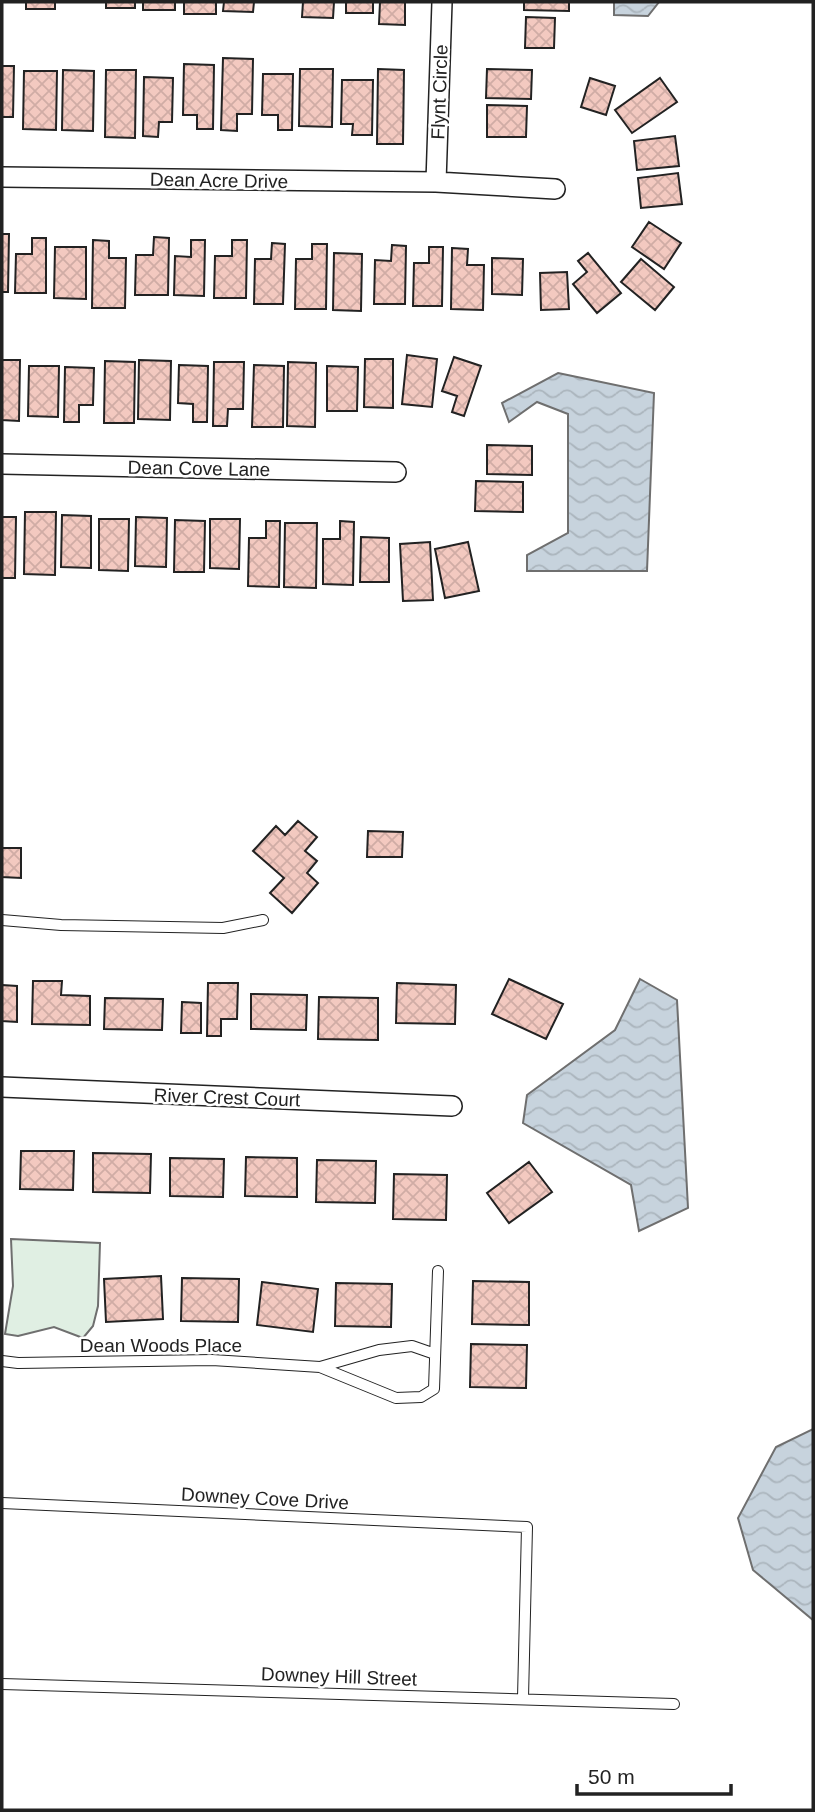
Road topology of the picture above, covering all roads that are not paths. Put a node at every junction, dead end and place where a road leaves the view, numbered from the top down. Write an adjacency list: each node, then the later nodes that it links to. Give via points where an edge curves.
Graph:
1 (442, 2): 3 (street, Flynt Circle)
2 (2, 177): 3 (street, Dean Acre Drive)
3 (436, 182): 4 (street, Dean Acre Drive)
4 (555, 188)
5 (2, 464): 6 (street, Dean Cove Lane)
6 (396, 472)
7 (2, 920): 8 (lane, via 223,928)
8 (263, 920)
9 (2, 1087): 10 (street, River Crest Court)
10 (452, 1106)
11 (438, 1271): 12 (lane)
12 (435, 1354): 14 (lane, via 412,1346); 14 (lane, via 434,1390 421,1397 396,1398)
13 (2, 1361): 14 (lane, Dean Woods Place, via 212,1360)
14 (320, 1367)
15 (2, 1503): 17 (lane, Downey Cove Drive, via 527,1527)
16 (2, 1684): 17 (lane, Downey Hill Street)
17 (523, 1699): 18 (lane, Downey Hill Street)
18 (674, 1703)

